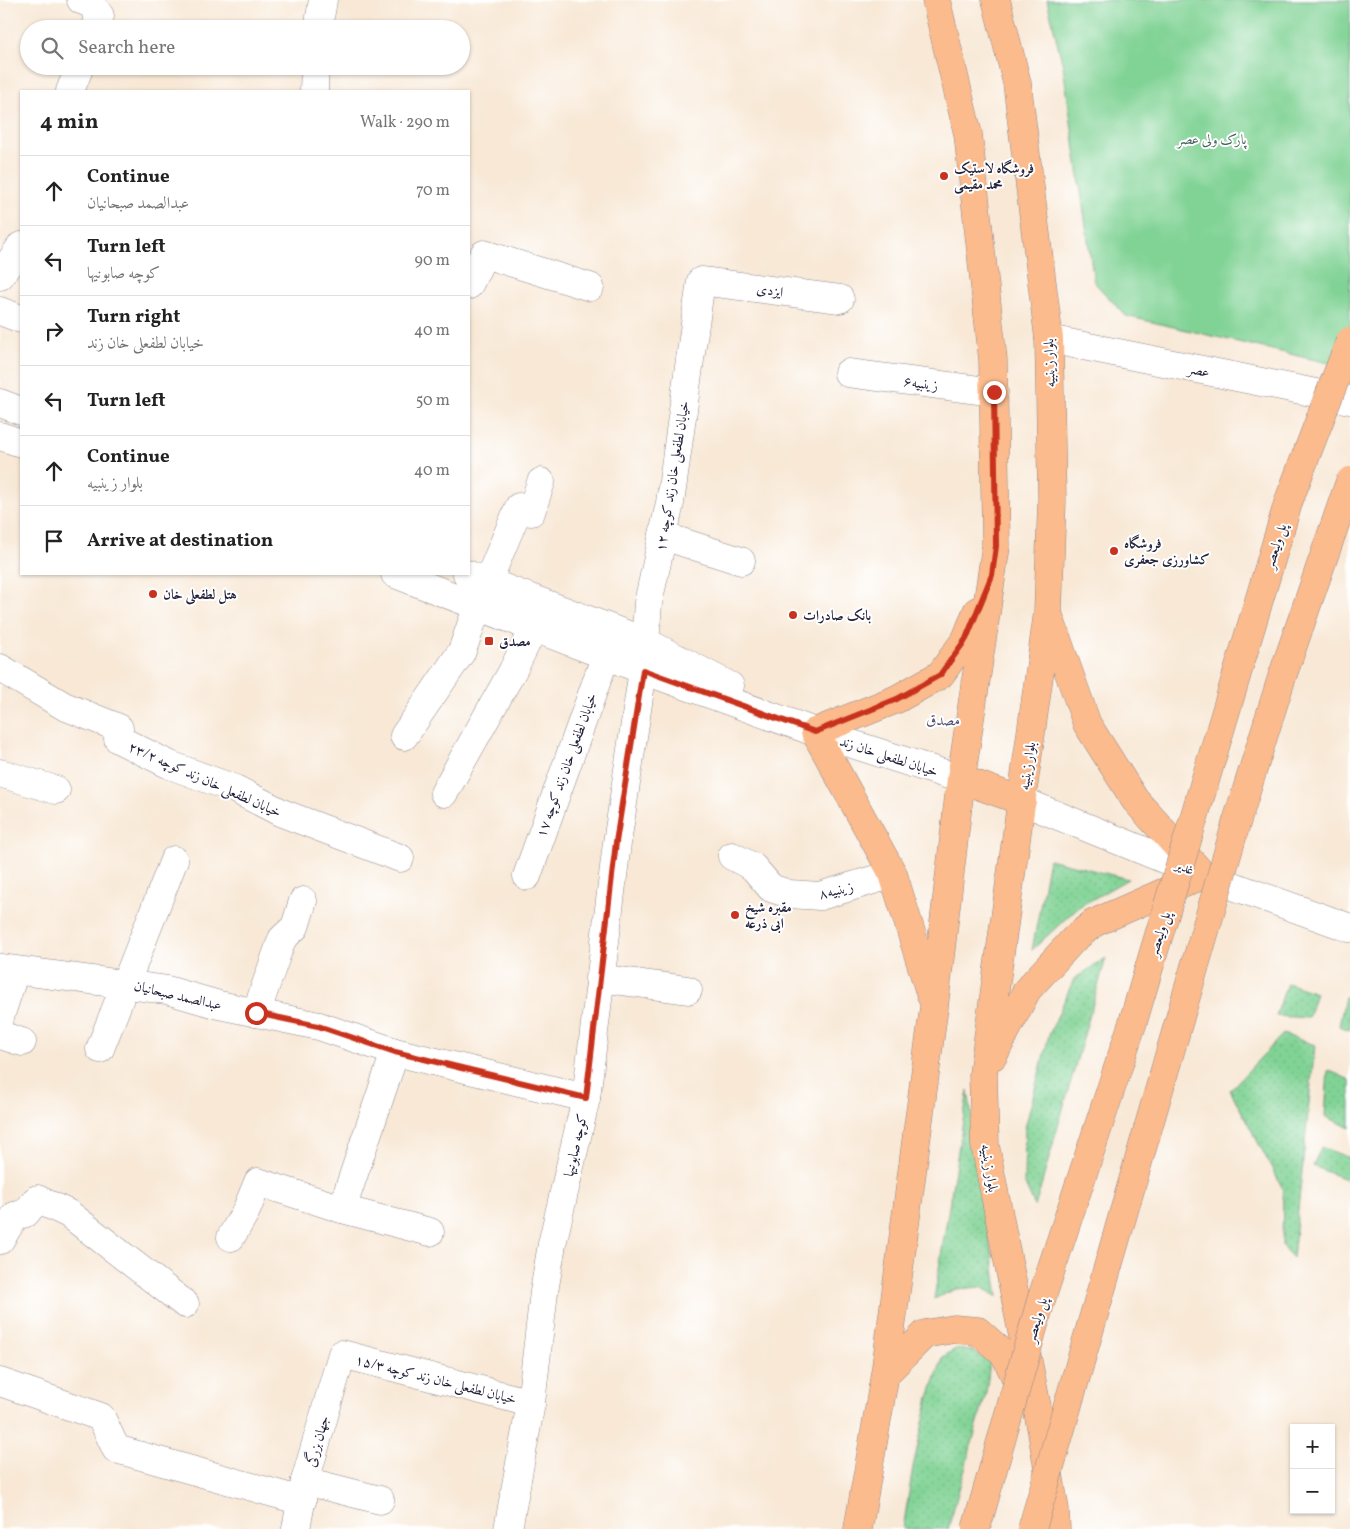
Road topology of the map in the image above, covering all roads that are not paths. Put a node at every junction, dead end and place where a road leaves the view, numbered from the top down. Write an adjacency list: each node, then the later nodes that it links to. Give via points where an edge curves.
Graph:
1 (81, 0): 5 (street, via 91,4 100,16)
2 (323, 0): 6 (street)
3 (936, 0): 22 (main road, via 968,134)
4 (996, 0): 19 (main road, بلوار زینبیه, via 1017,83)
5 (98, 20)
6 (320, 20)
7 (76, 75): 9 (street)
8 (315, 75): 10 (street)
9 (70, 90)
10 (314, 90)
11 (20, 247): 12 (street)
12 (0, 276)
13 (700, 281): 16 (street, ایزدی); 28 (street, خیابان لطفعلی خان زند کوچه ۱۲)
14 (470, 283): 15 (street, via 484,254)
15 (590, 287)
16 (840, 299)
17 (0, 311): 18 (street)
18 (20, 319)
19 (1049, 339): 23 (street, عصر); 33 (main road, بلوار زینبیه, via 1052,500)
20 (1350, 341): 81 (main road, پل ولیعصر, bridge, via 1289,500 1132,1025 1042,1297)
21 (848, 373): 22 (street, ۶زینبیه)
22 (994, 392): 31 (main road, via 996,546)
23 (1350, 400)
24 (0, 403): 25 (street)
25 (20, 411)
26 (1350, 481): 82 (main road, bridge, via 1281,680 1236,824)
27 (541, 482): 32 (street, via 531,512 519,507)
28 (663, 536): 29 (street); 35 (street, خیابان لطفعلی خان زند کوچه ۱۲, via 648,603)
29 (741, 561)
30 (402, 575): 32 (street, خیابان لطفعلی خان زند)
31 (992, 575): 39 (main road, via 966,639 940,675 897,699); 42 (main road)
32 (477, 587): 34 (street, خیابان لطفعلی خان زند); 35 (street); 40 (street, via 462,651)
33 (1048, 612): 45 (main road, بلوار زینبیه); 50 (main road, via 1088,724 1135,800)
34 (534, 627): 36 (street, خیابان لطفعلی خان زند); 44 (street)
35 (644, 641): 38 (street, خیابان لطفعلی خان زند کوچه ۱۲); 39 (street)
36 (606, 655): 38 (street, خیابان لطفعلی خان زند); 51 (street, خیابان لطفعلی خان زند کوچه ۱۷)
37 (0, 668): 47 (street, خیابان لطفعلی خان زند کوچه ۲۳/۲, via 64,706 119,728 118,739 170,765 235,789 282,813)
38 (643, 670): 39 (street, خیابان لطفعلی خان زند); 55 (street, کوچه صابونیها)
39 (815, 732): 42 (street, خیابان لطفعلی خان زند); 49 (main road)
40 (404, 736)
41 (0, 773): 43 (street)
42 (961, 779): 45 (main road); 58 (main road)
43 (56, 790)
44 (444, 793)
45 (1022, 801): 50 (street, غدیر); 63 (main road, بلوار زینبیه)
46 (732, 856): 49 (street, زینبیه۸, via 753,867 770,888 789,894 820,896)
47 (400, 858)
48 (174, 860): 56 (street)
49 (893, 874): 58 (main road)
50 (1204, 875): 53 (street, غدیر); 63 (main road, via 1094,923 1075,938 1027,990)
51 (527, 876)
52 (303, 902): 59 (street, via 295,926 282,939)
53 (1350, 928)
54 (8, 969): 56 (street, عبدالصمد صبحانیان); 60 (street)
55 (599, 978): 57 (street); 64 (street, کوچه صابونیها)
56 (125, 983): 59 (street, عبدالصمد صبحانیان, via 167,990); 61 (street)
57 (688, 990)
58 (934, 1007): 72 (main road)
59 (256, 1013): 62 (street, عبدالصمد صبحانیان, via 318,1026)
60 (0, 1017)
61 (100, 1049)
62 (395, 1052): 64 (street, عبدالصمد صبحانیان); 65 (street)
63 (983, 1074): 75 (main road, بلوار زینبیه, via 985,1145)
64 (586, 1098): 74 (street, کوچه صابونیها, via 552,1244)
65 (342, 1209): 67 (street); 68 (street, via 258,1182)
66 (8, 1213): 69 (street); 70 (street, via 26,1213 37,1199 69,1214)
67 (430, 1232)
68 (231, 1237)
69 (0, 1240)
70 (186, 1304)
71 (342, 1354): 74 (street, خیابان لطفعلی خان زند کوچه ۱۵/۳); 76 (street, جهان بزرگی)
72 (885, 1374): 75 (main road, via 925,1334 954,1329 978,1331 1005,1355); 80 (main road)
73 (0, 1382): 76 (street, via 101,1417 116,1450)
74 (530, 1403): 79 (street, کوچه صابونیها)
75 (1042, 1432): 83 (main road, بلوار زینبیه)
76 (304, 1491): 77 (street); 78 (street, جهان بزرگی)
77 (380, 1500)
78 (296, 1529)
79 (508, 1529)
80 (858, 1529)
81 (976, 1529)
82 (1032, 1529)
83 (1056, 1529)

